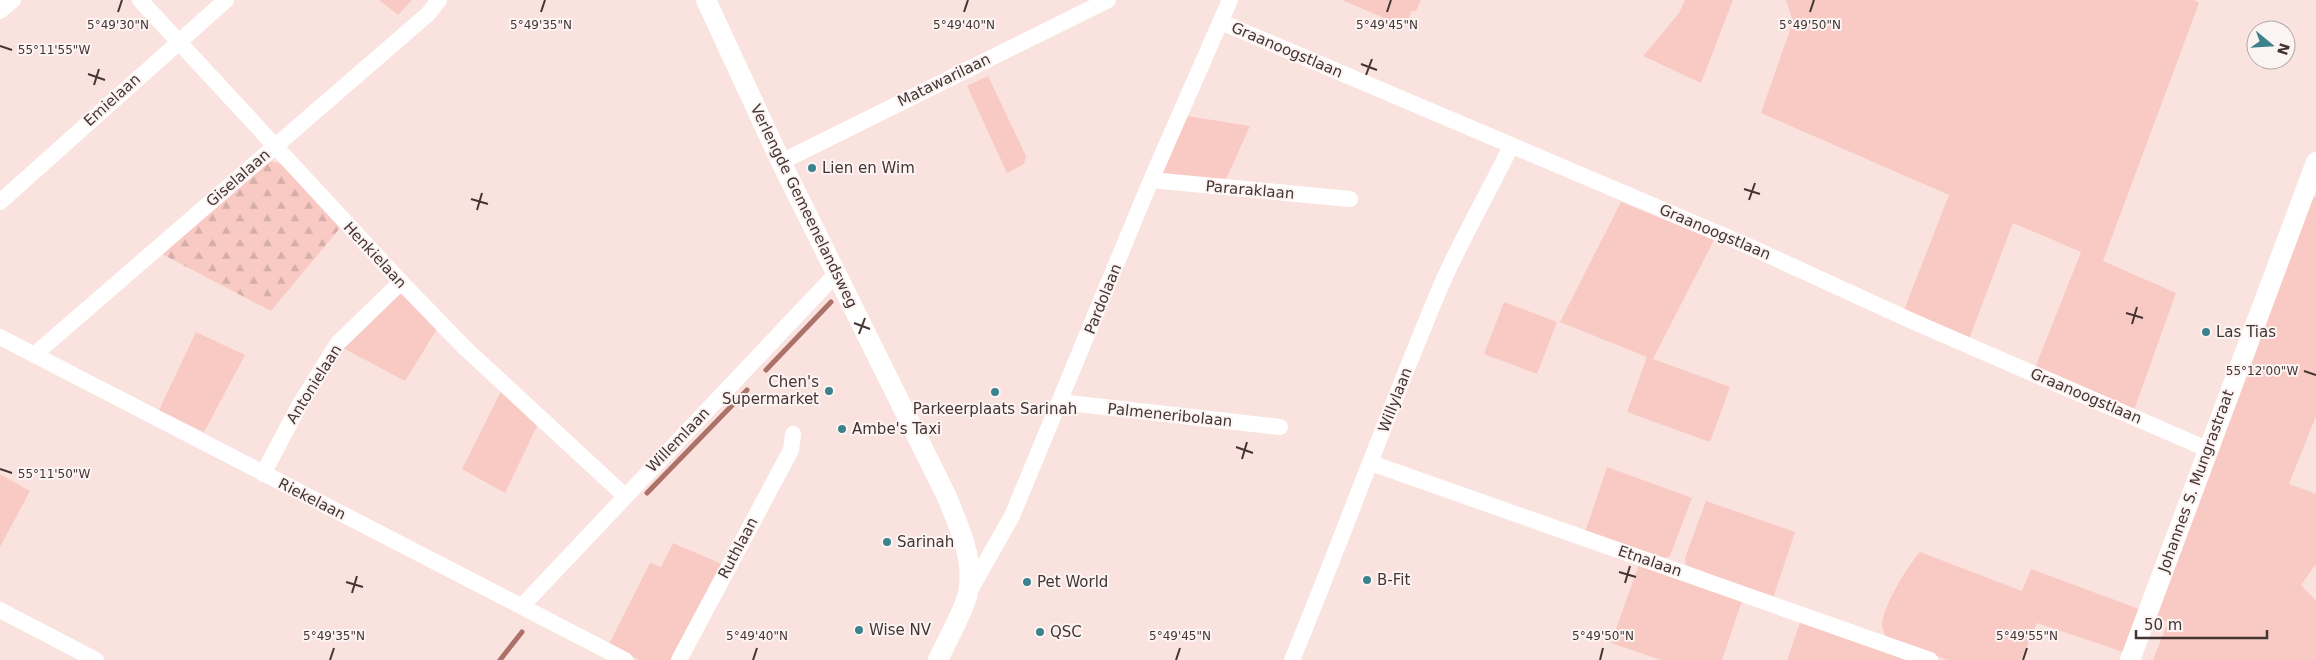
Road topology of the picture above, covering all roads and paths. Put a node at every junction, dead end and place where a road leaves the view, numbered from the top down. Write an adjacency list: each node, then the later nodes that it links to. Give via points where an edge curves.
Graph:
1 (13, 0): 8 (street)
2 (140, 0): 10 (street, Henkielaan)
3 (226, 0): 10 (street, Emielaan)
4 (439, 0): 12 (street, Giselalaan, via 428,14)
5 (706, 0): 13 (street, Verlengde Gemeenelandsweg)
6 (1108, 0): 13 (street, Matawarilaan)
7 (1230, 0): 9 (street, Pardolaan)
8 (0, 11)
9 (1221, 22): 11 (street, Graanoogstlaan); 15 (street, Pardolaan)
10 (177, 42): 12 (street, Henkielaan); 17 (street, Emielaan)
11 (1511, 146): 25 (street, Graanoogstlaan, via 1746,245); 26 (street, Willylaan, via 1440,288)
12 (273, 147): 19 (street, Henkielaan); 21 (street, Giselalaan)
13 (781, 162): 18 (street, Verlengde Gemeenelandsweg)
14 (2316, 162): 25 (street, Johannes S. Mungrastraat)
15 (1151, 180): 16 (street, Pararaklaan); 22 (street, Pardolaan)
16 (1350, 199)
17 (0, 202)
18 (836, 274): 28 (street, Willemlaan); 29 (street, Verlengde Gemeenelandsweg, via 947,497 963,537 968,563)
19 (401, 282): 27 (street, Antonielaan, via 338,343 300,404); 28 (street, Henkielaan, via 465,348)
20 (0, 337): 21 (street, Riekelaan)
21 (34, 355): 27 (street, Riekelaan)
22 (1060, 402): 23 (street, Palmeneribolaan); 29 (street, Pardolaan, via 1012,516)
23 (1280, 427)
24 (793, 434): 34 (street, Ruthlaan, via 791,450)
25 (2208, 449): 38 (street, Johannes S. Mungrastraat)
26 (1370, 463): 36 (street, Willylaan); 37 (street, Etnalaan)
27 (263, 474): 30 (street, Riekelaan)
28 (625, 496): 30 (street, Willemlaan)
29 (968, 594): 35 (street, Verlengde Gemeenelandsweg)
30 (522, 606): 33 (street, Riekelaan)
31 (0, 610): 32 (street)
32 (96, 660)
33 (625, 660)
34 (679, 660)
35 (938, 660)
36 (1292, 660)
37 (1930, 660)
38 (2130, 660)

